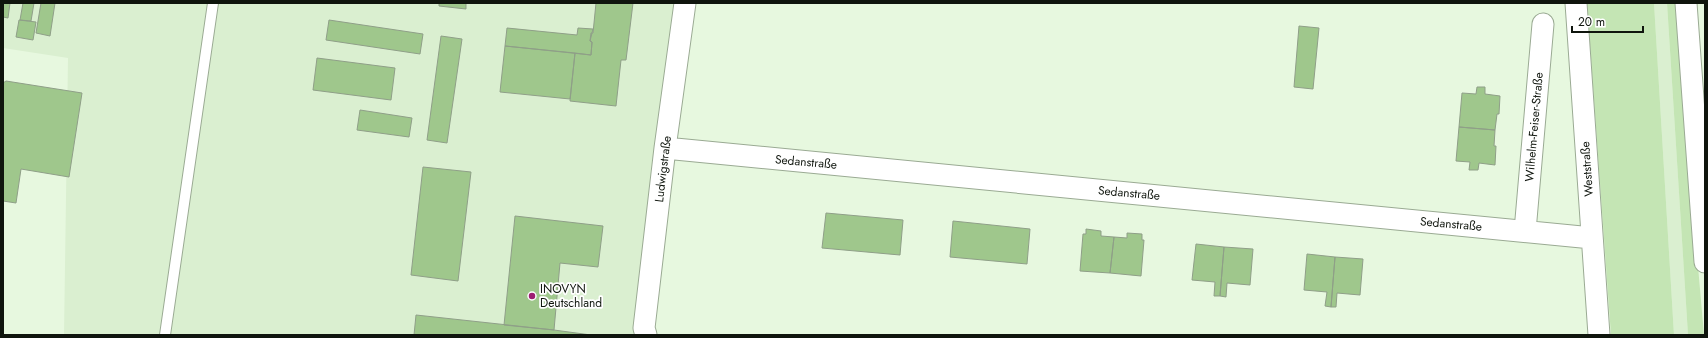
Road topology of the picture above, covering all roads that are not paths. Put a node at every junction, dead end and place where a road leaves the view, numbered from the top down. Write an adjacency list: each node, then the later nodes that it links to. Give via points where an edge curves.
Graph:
1 (213, 3): 10 (lane)
2 (685, 3): 6 (street, Ludwigstraße)
3 (1576, 3): 8 (street, Weststraße)
4 (1686, 3): 9 (street)
5 (1543, 24): 7 (street, Wilhelm-Feiser-Straße)
6 (665, 148): 7 (street, Sedanstraße); 11 (street, Ludwigstraße, via 644,328)
7 (1525, 231): 8 (street, Sedanstraße)
8 (1592, 238): 12 (street, Weststraße)
9 (1705, 262)
10 (165, 335)
11 (646, 335)
12 (1599, 335)

